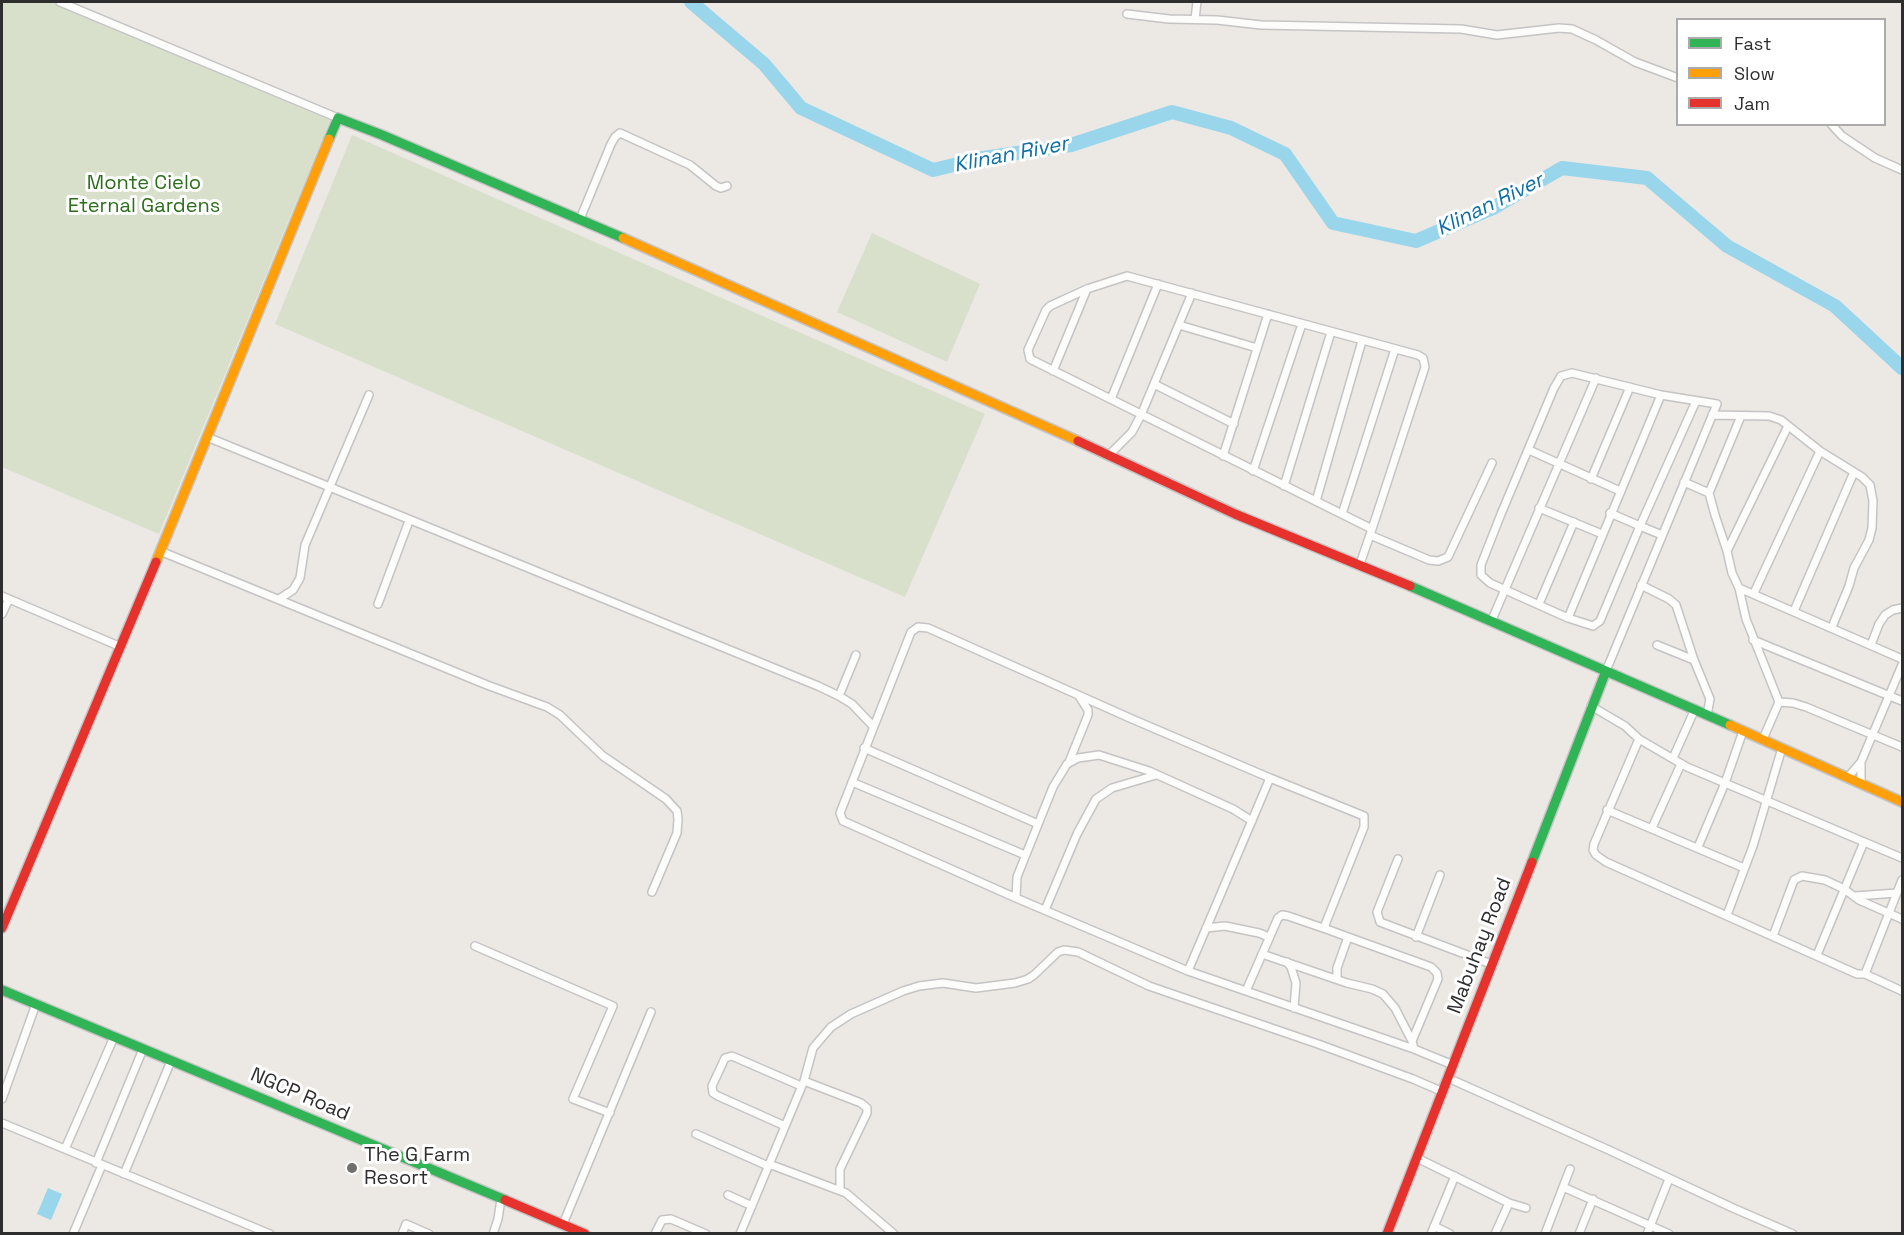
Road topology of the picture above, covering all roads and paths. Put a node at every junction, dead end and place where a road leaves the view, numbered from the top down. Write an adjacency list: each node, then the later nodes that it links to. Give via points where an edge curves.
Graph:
1 (60, 2): 6 (street)
2 (1197, 2): 4 (street)
3 (1127, 14): 4 (street)
4 (1195, 19): 5 (street, via 1261,25 1450,28 1497,35 1572,29 1635,62)
5 (1676, 78)
6 (338, 118): 10 (street); 34 (street)
7 (1833, 126): 8 (street, via 1875,158)
8 (1902, 170)
9 (727, 186): 10 (street, via 716,186 690,165 619,133)
10 (580, 219): 37 (street)
11 (1158, 284): 12 (street, via 1127,276); 13 (street); 27 (street)
12 (1087, 289): 21 (street); 21 (street, via 1047,308 1028,350 1030,359)
13 (1192, 293): 14 (street); 16 (street)
14 (1268, 314): 15 (street); 19 (street)
15 (1302, 324): 17 (street); 41 (street)
16 (1179, 325): 19 (street); 23 (street)
17 (1331, 332): 18 (street); 45 (street)
18 (1362, 340): 20 (street); 49 (street)
19 (1257, 348): 32 (street)
20 (1395, 349): 52 (street); 56 (street, via 1423,358 1425,367)
21 (1053, 371): 27 (street)
22 (1596, 378): 24 (street); 35 (street, via 1572,373 1562,376); 40 (street)
23 (1154, 384): 29 (street); 32 (street)
24 (1630, 387): 25 (street); 43 (street)
25 (1660, 394): 28 (street); 47 (street)
26 (369, 395): 46 (street)
27 (1111, 399): 29 (street)
28 (1696, 401): 30 (street, via 1717,404); 55 (street)
29 (1141, 415): 37 (street, via 1132,432); 38 (street)
30 (1712, 415): 31 (street); 44 (street)
31 (1741, 417): 33 (street, via 1775,417); 48 (street)
32 (1234, 424): 38 (street)
33 (1788, 426): 36 (street); 60 (street)
34 (207, 437): 46 (street); 59 (street)
35 (1529, 450): 40 (street); 64 (street, via 1480,571 1485,579)
36 (1820, 451): 42 (street); 65 (street)
37 (1109, 455): 61 (street, via 1235,514)
38 (1223, 456): 41 (street)
39 (1492, 463): 56 (street, via 1448,557 1429,560)
40 (1558, 464): 43 (street); 50 (street)
41 (1253, 471): 45 (street)
42 (1854, 472): 71 (street); 75 (street, via 1866,481 1872,493 1872,528)
43 (1591, 479): 47 (street)
44 (1684, 482): 48 (street); 58 (street)
45 (1284, 486): 49 (street)
46 (329, 487): 53 (street); 67 (street, via 305,545 300,578 293,590)
47 (1620, 491): 51 (street)
48 (1709, 493): 60 (street)
49 (1316, 501): 52 (street)
50 (1539, 508): 54 (street); 64 (street)
51 (1610, 513): 55 (street); 57 (street)
52 (1342, 514): 56 (street)
53 (410, 521): 68 (street); 86 (street)
54 (1574, 522): 57 (street); 69 (street)
55 (1640, 526): 58 (street); 73 (street, via 1600,621 1593,626)
56 (1371, 532): 61 (street)
57 (1602, 534): 73 (street)
58 (1662, 535): 62 (street)
59 (160, 551): 67 (street); 79 (street)
60 (1727, 551): 63 (street)
61 (1360, 564): 74 (street)
62 (1641, 585): 82 (street, via 1676,605); 84 (street)
63 (1739, 588): 65 (street); 76 (street)
64 (1504, 589): 69 (street); 74 (street)
65 (1755, 593): 71 (street)
66 (5, 598): 72 (street); 79 (street)
67 (279, 598): 126 (street, via 560,715 603,756 666,799 677,811 677,833)
68 (378, 604)
69 (1539, 604): 73 (street)
70 (1902, 608): 78 (street, via 1885,615)
71 (1794, 611): 75 (street)
72 (2, 614)
73 (1568, 618)
74 (1491, 622): 84 (street)
75 (1832, 627): 78 (street)
76 (1753, 640): 87 (street); 89 (street)
77 (1657, 645): 82 (street)
78 (1871, 645): 81 (street)
79 (121, 647): 134 (street)
80 (856, 655): 86 (street)
81 (1902, 659)
82 (1694, 660): 92 (street, via 1710,699)
83 (1902, 665): 87 (street)
84 (1606, 671): 90 (street, Mabuhay Road); 91 (street)
85 (1079, 695): 93 (street, via 918,627 906,643); 102 (street, via 1088,715); 107 (street)
86 (839, 696): 93 (street, via 864,714)
87 (1889, 696): 88 (street); 95 (street)
88 (1902, 701)
89 (1779, 702): 95 (street, via 1800,705); 97 (street)
90 (1592, 706): 96 (street); 145 (street, Mabuhay Road)
91 (1695, 709): 92 (street); 101 (street)
92 (1707, 715): 94 (street)
93 (873, 726): 99 (street)
94 (1743, 730): 97 (street); 109 (street)
95 (1873, 734): 98 (street); 103 (street)
96 (1639, 739): 101 (street); 113 (street)
97 (1763, 739): 100 (street)
98 (1902, 747)
99 (864, 748): 108 (street); 115 (street)
100 (1782, 748): 106 (street); 111 (street)
101 (1673, 758): 104 (street)
102 (1070, 762): 105 (street, via 1099,755); 115 (street, via 1061,771)
103 (1860, 762): 106 (street); 110 (street)
104 (1681, 764): 109 (street); 116 (street)
105 (1156, 775): 114 (street); 130 (street, via 1112,788 1096,798)
106 (1848, 777): 110 (street)
107 (1270, 778): 114 (street); 136 (street, via 1364,816 1364,826 1326,920)
108 (852, 782): 119 (street); 129 (street, via 840,813 843,821)
109 (1725, 783): 111 (street); 118 (street)
110 (1861, 783): 112 (street)
111 (1766, 801): 117 (street); 122 (street)
112 (1902, 802)
113 (1607, 810): 116 (street); 132 (street, via 1594,844 1596,855)
114 (1252, 820): 135 (street)
115 (1038, 824): 119 (street)
116 (1652, 828): 118 (street)
117 (1864, 842): 120 (street); 125 (street)
118 (1698, 847): 122 (street)
119 (1024, 855): 129 (street)
120 (1902, 858)
121 (1398, 859): 139 (street, via 1377,918)
122 (1744, 868): 132 (street)
123 (1440, 875): 139 (street)
124 (1902, 880): 127 (street)
125 (1844, 889): 128 (street); 137 (street, via 1816,877 1797,877); 143 (street)
126 (652, 892)
127 (1897, 893): 128 (street); 131 (street)
128 (1855, 897): 131 (street)
129 (1016, 898): 130 (street)
130 (1045, 910): 146 (street)
131 (1889, 912): 133 (street); 147 (street)
132 (1727, 915): 137 (street)
133 (1902, 919)
134 (2, 928)
135 (1206, 928): 138 (street, via 1225,926); 146 (street)
136 (1326, 929): 138 (street, via 1282,915); 140 (street)
137 (1773, 936): 143 (street)
138 (1269, 937): 142 (street)
139 (1416, 937): 145 (street)
140 (1348, 938): 148 (street); 156 (street, via 1431,967 1437,973 1438,980)
141 (475, 946): 165 (street, via 613,1006 573,1099)
142 (1262, 954): 144 (street); 151 (street)
143 (1817, 955): 147 (street)
144 (1287, 962): 148 (street); 153 (street, via 1296,983)
145 (1491, 964): 160 (street, Mabuhay Road)
146 (1188, 971): 151 (street)
147 (1865, 974): 150 (street)
148 (1337, 978): 156 (street, via 1383,994)
149 (2, 990): 152 (street, NGCP Road)
150 (1902, 991)
151 (1246, 992): 153 (street)
152 (36, 1005): 155 (street, NGCP Road); 164 (street)
153 (1294, 1008): 158 (street)
154 (651, 1012): 165 (street)
155 (114, 1037): 157 (street, NGCP Road); 169 (street)
156 (1412, 1041): 158 (street)
157 (143, 1049): 159 (street, NGCP Road); 171 (street)
158 (1414, 1049): 160 (street)
159 (171, 1061): 174 (street); 180 (street, NGCP Road)
160 (1453, 1065): 161 (street, Mabuhay Road)
161 (1448, 1078): 163 (street, Mabuhay Road); 176 (street)
162 (803, 1083): 163 (street, via 810,1055 818,1042 831,1026 851,1014 919,986 943,983 976,988 1015,983 1034,975 1058,952 1068,950 1149,987); 167 (street); 167 (street, via 732,1056 725,1058 712,1086 718,1096); 178 (street, via 867,1108 840,1169)
163 (1443, 1092): 170 (street, Mabuhay Road)
164 (2, 1099)
165 (610, 1113): 185 (street)
166 (2, 1123): 169 (street)
167 (785, 1126): 172 (street)
168 (696, 1134): 172 (street)
169 (65, 1149): 171 (street)
170 (1417, 1158): 175 (street); 198 (street, Mabuhay Road)
171 (99, 1164): 174 (street); 188 (street)
172 (768, 1165): 178 (street); 183 (street)
173 (1570, 1169): 177 (street)
174 (124, 1174): 189 (street)
175 (1455, 1176): 182 (street); 186 (street)
176 (1669, 1179): 187 (street); 204 (street)
177 (1563, 1187): 181 (street); 201 (street)
178 (840, 1190): 197 (street)
179 (728, 1195): 183 (street)
180 (501, 1199): 185 (street, NGCP Road); 192 (street)
181 (1593, 1199): 187 (street); 202 (street)
182 (1509, 1203): 184 (street); 200 (street)
183 (752, 1206): 196 (street)
184 (1526, 1208)
185 (563, 1224): 193 (street, NGCP Road)
186 (1432, 1230): 199 (street)
187 (1649, 1230): 203 (street)
188 (73, 1233)
189 (270, 1233)
190 (402, 1233): 191 (street, via 406,1224)
191 (429, 1233)
192 (493, 1233)
193 (585, 1233)
194 (655, 1233): 195 (street, via 662,1220 670,1219)
195 (706, 1233)
196 (740, 1233)
197 (894, 1233)
198 (1387, 1233)
199 (1450, 1233)
200 (1495, 1233)
201 (1545, 1233)
202 (1579, 1233)
203 (1669, 1233)
204 (1793, 1233)

